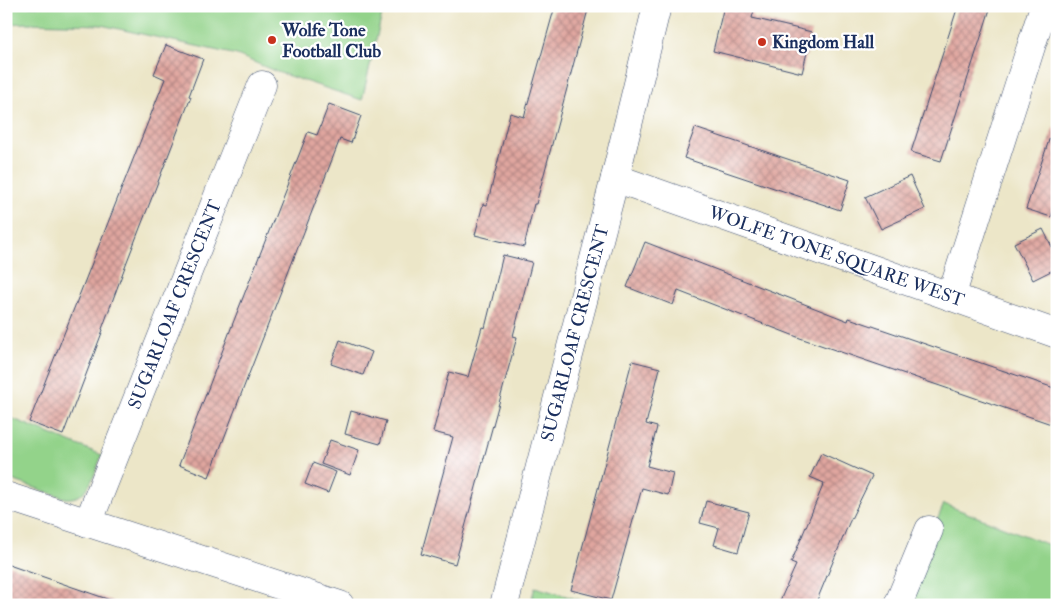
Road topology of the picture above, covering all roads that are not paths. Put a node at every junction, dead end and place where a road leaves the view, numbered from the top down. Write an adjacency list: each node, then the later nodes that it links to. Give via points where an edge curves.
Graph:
1 (658, 6): 4 (street, SUGARLOAF CRESCENT)
2 (1044, 6): 5 (street)
3 (262, 85): 8 (street, SUGARLOAF CRESCENT)
4 (615, 178): 5 (street, WOLFE TONE SQUARE WEST); 11 (street, SUGARLOAF CRESCENT)
5 (951, 297): 6 (street, WOLFE TONE SQUARE WEST)
6 (1057, 334)
7 (6, 496): 8 (street)
8 (88, 523): 10 (street)
9 (929, 530): 12 (street)
10 (340, 605)
11 (504, 605)
12 (898, 605)

